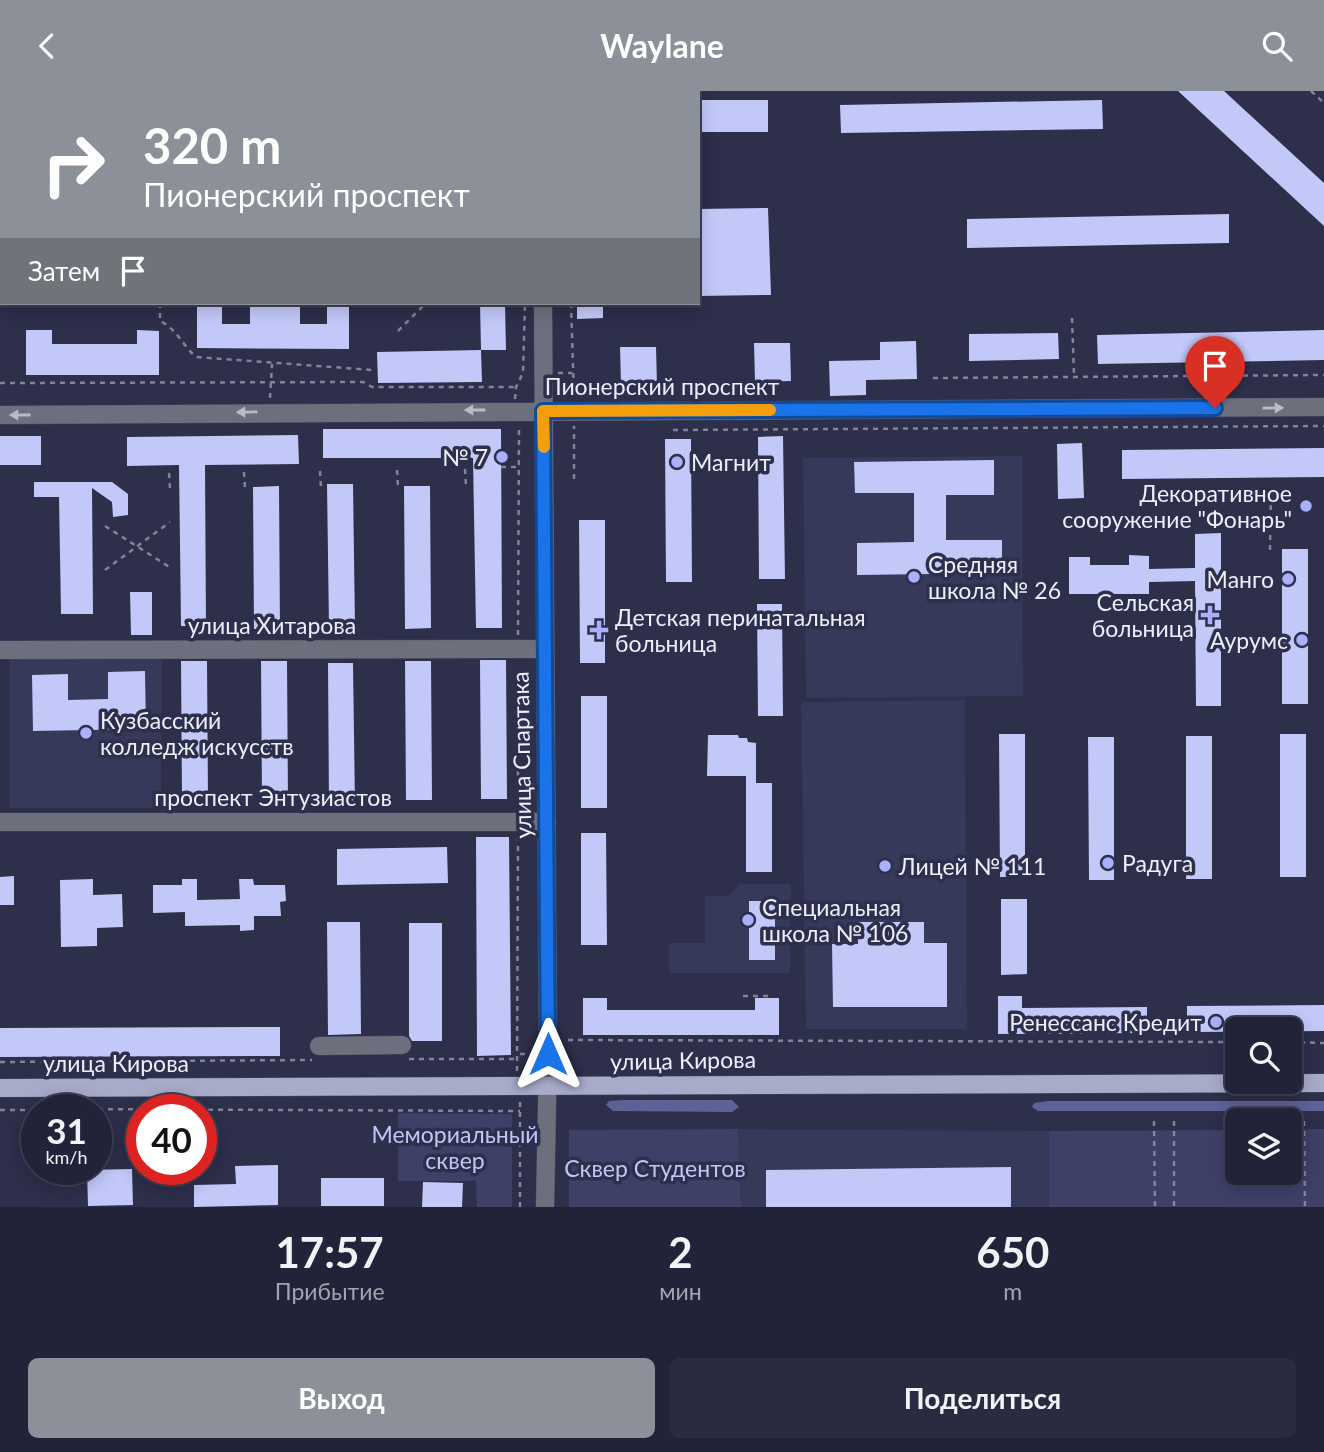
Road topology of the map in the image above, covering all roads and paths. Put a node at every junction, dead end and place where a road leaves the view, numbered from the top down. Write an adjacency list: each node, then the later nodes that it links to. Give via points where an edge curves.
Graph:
1 (1311, 91): 2 (path)
2 (1324, 103)
3 (160, 305): 10 (path, via 160,321 173,327 196,357)
4 (424, 305): 9 (path)
5 (525, 305): 17 (path, via 523,373)
6 (543, 305): 20 (street, улица Спартака)
7 (571, 305): 21 (path)
8 (1072, 317): 12 (path)
9 (398, 331)
10 (272, 364): 11 (path); 15 (path)
11 (372, 370)
12 (1074, 375): 13 (path); 14 (path)
13 (1324, 376)
14 (933, 377)
15 (270, 381): 16 (path); 17 (path, via 363,382 372,387); 22 (path)
16 (0, 383)
17 (516, 387): 19 (path)
18 (1324, 407): 21 (street, Пионерский проспект, one-way to 18)
19 (515, 410): 20 (street, Пионерский проспект); 22 (street, Пионерский проспект, one-way to 22)
20 (543, 411): 21 (street, Пионерский проспект); 46 (street, улица Спартака)
21 (574, 411): 33 (path)
22 (270, 412): 23 (street, Пионерский проспект, one-way to 23)
23 (0, 415)
24 (1324, 426): 25 (path)
25 (673, 431)
26 (501, 467): 27 (path)
27 (519, 467)
28 (465, 469): 35 (path)
29 (397, 470): 34 (path)
30 (320, 471): 37 (path)
31 (244, 472): 36 (path)
32 (169, 473): 38 (path)
33 (574, 478)
34 (398, 487)
35 (466, 487)
36 (245, 488)
37 (321, 488)
38 (170, 489)
39 (1271, 490): 43 (path)
40 (170, 522): 42 (path)
41 (105, 526): 42 (path)
42 (139, 548): 44 (path); 45 (path)
43 (1269, 550)
44 (171, 568)
45 (106, 571)
46 (543, 649): 47 (street, улица Хитарова); 49 (street, улица Спартака)
47 (0, 650)
48 (0, 822): 49 (street, проспект Энтузиастов)
49 (547, 822): 61 (street, улица Спартака)
50 (743, 996): 51 (path)
51 (769, 996)
52 (568, 1040): 53 (path)
53 (1225, 1042)
54 (1302, 1042): 55 (path)
55 (1324, 1043)
56 (402, 1052): 57 (street); 58 (path)
57 (321, 1053): 59 (path)
58 (516, 1059)
59 (0, 1062)
60 (1324, 1083): 61 (main road, улица Кирова)
61 (546, 1086): 62 (main road, улица Кирова); 70 (street, улица Спартака)
62 (0, 1089)
63 (112, 1109): 66 (path)
64 (0, 1110): 65 (path)
65 (21, 1110)
66 (521, 1111)
67 (1154, 1121): 71 (path)
68 (1174, 1121): 72 (path)
69 (1304, 1121): 73 (path)
70 (545, 1207)
71 (1155, 1207)
72 (1174, 1207)
73 (1305, 1207)

